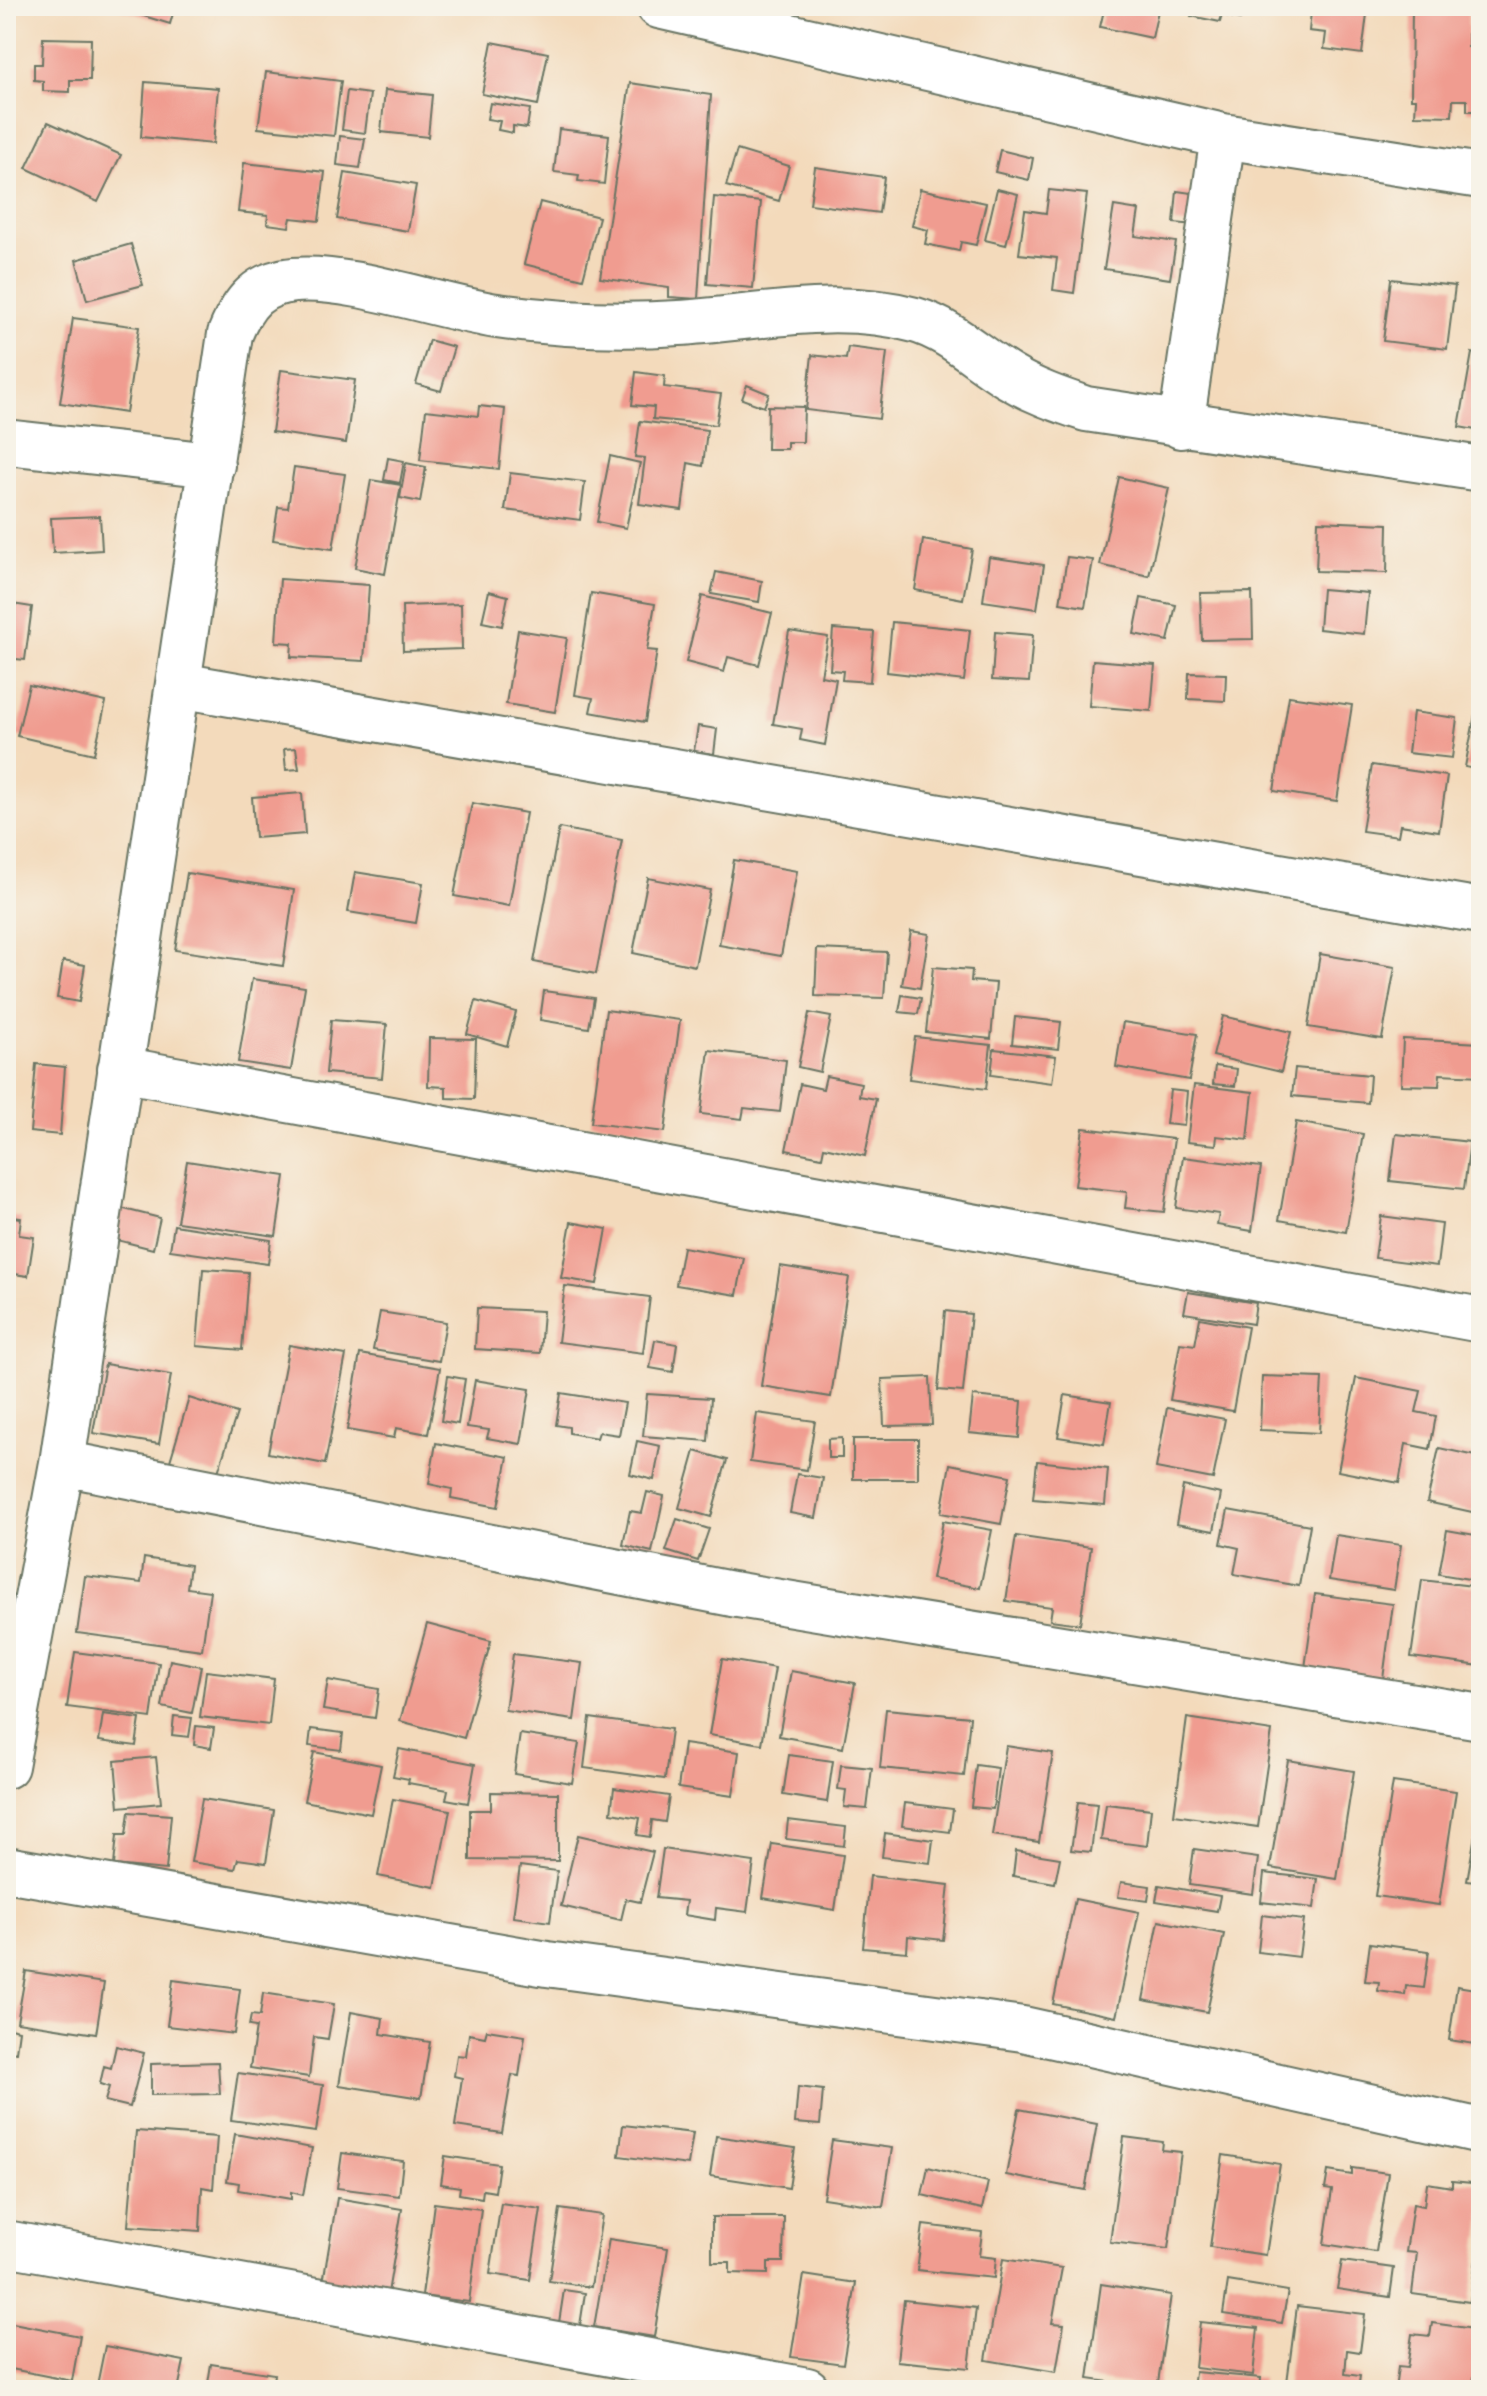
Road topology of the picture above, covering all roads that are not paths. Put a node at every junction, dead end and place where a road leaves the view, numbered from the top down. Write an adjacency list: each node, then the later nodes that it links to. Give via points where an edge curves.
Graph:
1 (659, 6): 2 (street)
2 (1223, 136): 3 (street); 4 (street)
3 (1481, 176)
4 (1181, 426): 6 (street, via 1086,409 1043,395 953,338 917,321 873,311 826,310 676,324 567,323 496,316 295,280 261,287 241,307 230,334); 7 (street)
5 (6, 442): 6 (street)
6 (212, 465): 8 (street)
7 (1481, 469)
8 (179, 685): 9 (street); 10 (street)
9 (1481, 911)
10 (120, 1069): 11 (street); 12 (street)
11 (1481, 1320)
12 (62, 1463): 13 (street, via 732,1594); 14 (street)
13 (1481, 1717)
14 (6, 1766)
15 (6, 1869): 16 (street, via 547,1964 1023,2029)
16 (1481, 2131)
17 (6, 2243): 18 (street)
18 (807, 2390)

